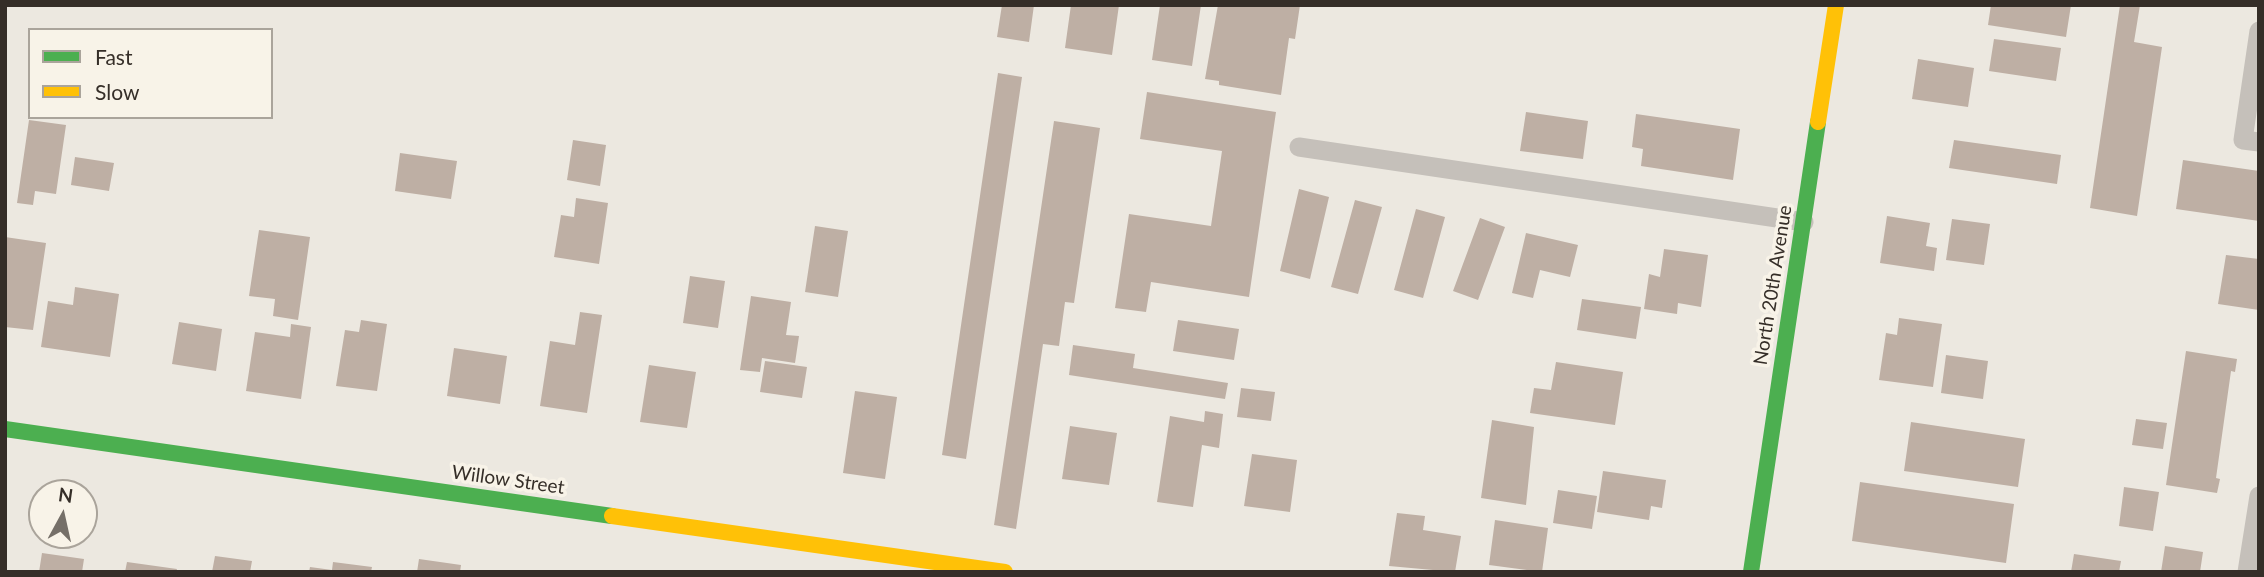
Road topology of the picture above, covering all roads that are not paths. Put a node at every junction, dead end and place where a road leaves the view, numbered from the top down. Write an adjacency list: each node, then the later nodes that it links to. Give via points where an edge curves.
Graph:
1 (1836, 5): 5 (street, North 20th Avenue)
2 (2259, 31): 3 (lane, via 2243,140)
3 (2259, 142)
4 (1299, 147): 5 (lane)
5 (1804, 222): 9 (street, North 20th Avenue)
6 (5, 429): 8 (street, Willow Street)
7 (2259, 496): 10 (lane)
8 (1005, 572)
9 (1751, 572)
10 (2247, 572)

